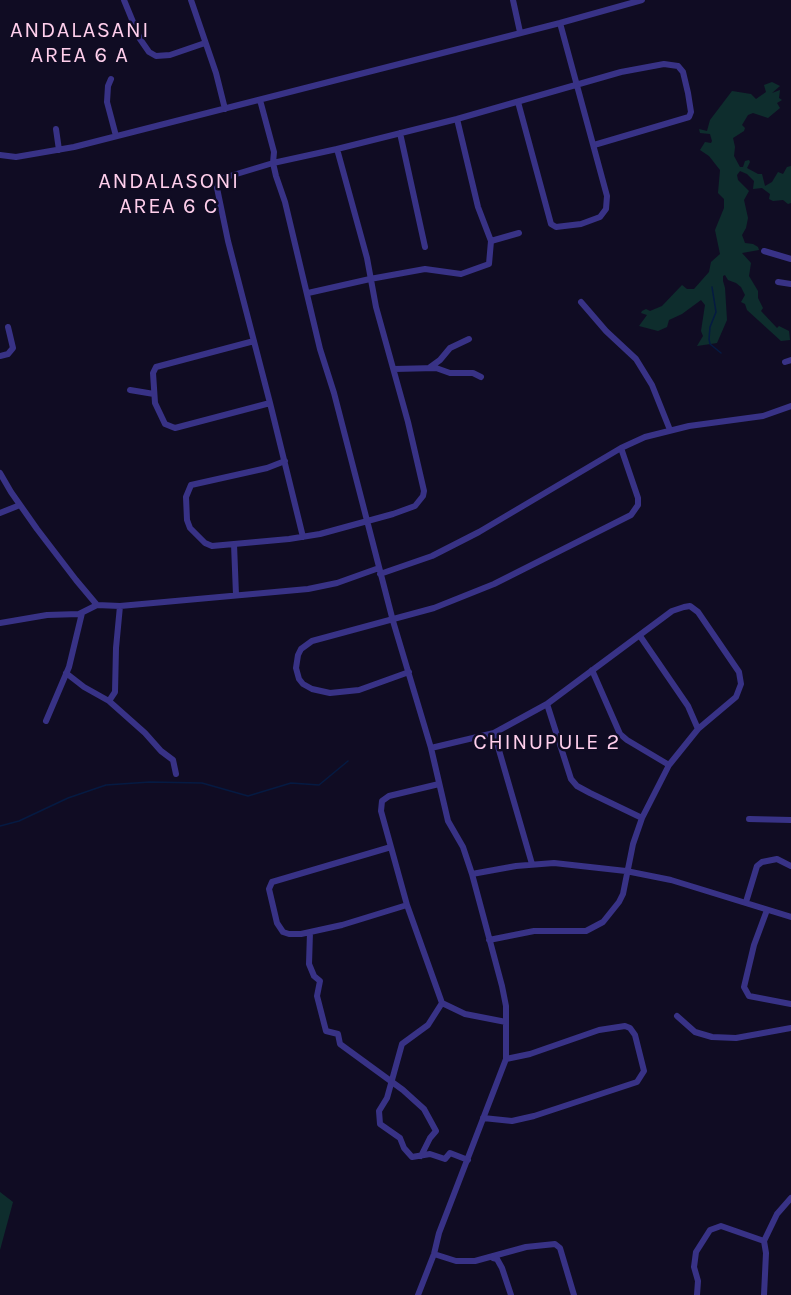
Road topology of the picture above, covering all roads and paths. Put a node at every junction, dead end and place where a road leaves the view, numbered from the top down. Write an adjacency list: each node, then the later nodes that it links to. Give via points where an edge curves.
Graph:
1 (124, 0): 7 (street, via 140,39 156,56)
2 (190, 0): 7 (street)
3 (513, 0): 6 (street)
4 (642, 0): 5 (street)
5 (560, 23): 6 (street); 9 (street)
6 (520, 33): 10 (street)
7 (205, 43): 12 (street)
8 (111, 79): 16 (street, via 107,102)
9 (577, 85): 11 (street); 17 (street); 17 (street, via 664,64 678,66 683,72 689,117)
10 (260, 100): 12 (street); 21 (street, via 274,152)
11 (518, 102): 13 (street); 17 (street, via 549,220 556,227 595,220 608,205)
12 (225, 109): 16 (street)
13 (457, 119): 15 (street); 23 (street, via 478,207)
14 (56, 129): 19 (street)
15 (400, 133): 18 (street); 24 (street)
16 (116, 135): 19 (street)
17 (594, 145)
18 (337, 149): 21 (street); 27 (street)
19 (59, 150): 20 (street, via 16,157)
20 (0, 155)
21 (273, 163): 30 (street); 34 (street, via 225,176 217,188)
22 (519, 233): 23 (street)
23 (491, 242): 27 (street, via 489,264 461,274 425,269)
24 (425, 247)
25 (764, 251): 26 (street)
26 (791, 259)
27 (370, 279): 30 (street); 37 (street)
28 (778, 282): 29 (street)
29 (791, 284)
30 (308, 293): 49 (street)
31 (581, 302): 43 (street, via 636,359 652,385)
32 (8, 327): 35 (street, via 13,348)
33 (469, 339): 36 (street, via 450,348)
34 (254, 341): 40 (street, via 156,367); 41 (street)
35 (0, 356)
36 (429, 368): 37 (street); 38 (street)
37 (394, 369): 49 (street, via 424,491 415,506)
38 (481, 377)
39 (130, 390): 40 (street)
40 (154, 394): 41 (street, via 160,417 175,428)
41 (270, 403): 45 (street)
42 (791, 406): 43 (street, via 756,418)
43 (670, 430): 44 (street)
44 (621, 448): 52 (street, via 432,556); 57 (street, via 638,498 631,515 494,584)
45 (285, 461): 50 (street); 51 (street, via 189,487 186,497 190,528 208,545)
46 (0, 473): 47 (street)
47 (20, 506): 48 (street); 54 (street)
48 (0, 513)
49 (367, 522): 50 (street); 52 (street)
50 (303, 537): 51 (street)
51 (234, 544): 53 (street)
52 (380, 571): 53 (street, via 323,586); 57 (street)
53 (236, 595): 55 (street)
54 (97, 604): 55 (street); 56 (street)
55 (120, 606): 63 (street, via 115,692)
56 (82, 613): 58 (street); 62 (street)
57 (393, 621): 61 (street); 61 (street, via 306,644 298,655 299,679 312,689 340,693)
58 (0, 623)
59 (640, 636): 60 (street); 66 (street, via 683,698); 66 (street, via 672,611 690,606 739,672 741,684 736,697)
60 (592, 670): 64 (street); 69 (street, via 623,737)
61 (409, 672): 68 (street)
62 (66, 673): 63 (street); 65 (street)
63 (109, 700): 70 (street, via 173,760)
64 (547, 704): 67 (street); 72 (street, via 571,779 577,786)
65 (46, 722)
66 (698, 729): 69 (street)
67 (494, 732): 68 (street); 76 (street)
68 (431, 748): 71 (street)
69 (669, 765): 72 (street)
70 (176, 774)
71 (439, 784): 75 (street, via 382,801); 79 (street, via 448,821)
72 (642, 818): 78 (street)
73 (748, 819): 74 (street)
74 (791, 820)
75 (391, 847): 81 (street); 84 (street, via 270,884 279,927 289,934)
76 (532, 864): 78 (street); 79 (street)
77 (791, 866): 80 (street, via 777,859 762,861)
78 (626, 871): 80 (street, via 671,879); 85 (street, via 626,886 619,902 594,928 534,931)
79 (472, 874): 85 (street)
80 (746, 902): 82 (street)
81 (407, 905): 84 (street); 86 (street)
82 (767, 910): 83 (street); 87 (street, via 744,987 750,996)
83 (791, 916)
84 (310, 932): 92 (street, via 309,964 320,981 317,996 326,1031 338,1034 340,1044)
85 (489, 940): 89 (street, via 502,986)
86 (442, 1004): 89 (street, via 465,1014); 92 (street, via 428,1025 402,1044)
87 (791, 1004)
88 (677, 1016): 90 (street, via 695,1032 712,1037 736,1038)
89 (506, 1022): 91 (street)
90 (791, 1028)
91 (506, 1059): 93 (street); 93 (street, via 599,1030 625,1026 635,1035 644,1071 637,1082 534,1116 512,1121)
92 (391, 1082): 94 (street, via 424,1109 436,1131); 94 (street, via 380,1111 380,1124 400,1138 412,1157)
93 (483, 1119): 95 (street)
94 (421, 1156): 95 (street, via 430,1154 445,1159 450,1153)
95 (468, 1160): 98 (street)
96 (791, 1198): 97 (street, via 777,1214)
97 (764, 1241): 103 (street, via 721,1226 710,1230 696,1252); 104 (street)
98 (434, 1254): 99 (street, via 463,1262); 100 (street)
99 (493, 1257): 101 (street, via 498,1259); 102 (street, via 526,1247 558,1246)
100 (418, 1295)
101 (511, 1295)
102 (574, 1295)
103 (697, 1295)
104 (764, 1295)

